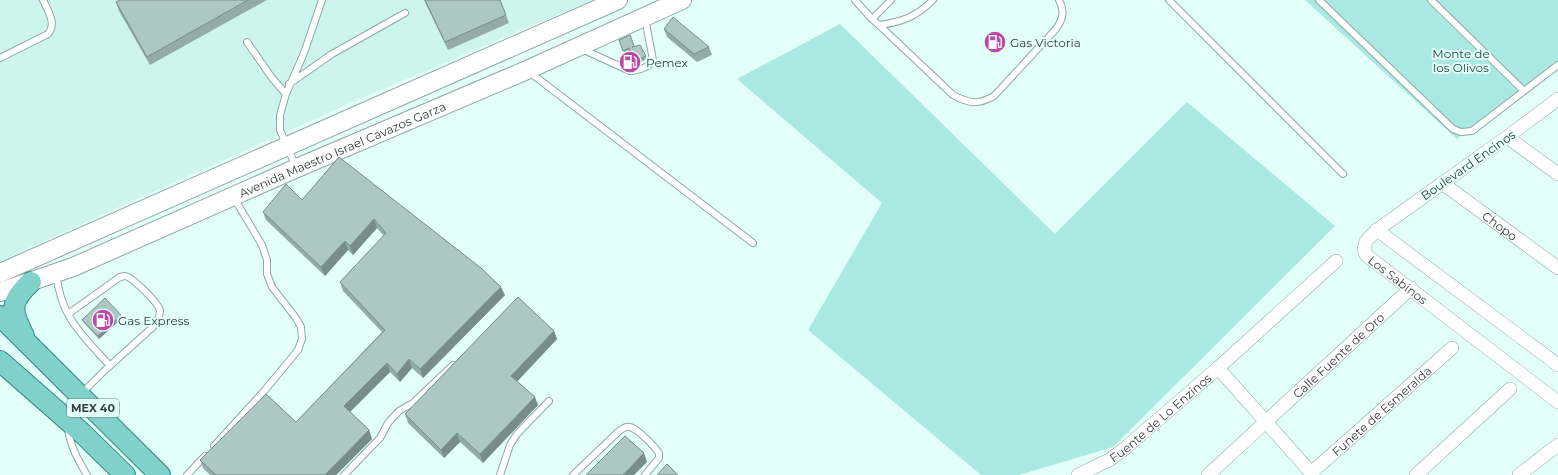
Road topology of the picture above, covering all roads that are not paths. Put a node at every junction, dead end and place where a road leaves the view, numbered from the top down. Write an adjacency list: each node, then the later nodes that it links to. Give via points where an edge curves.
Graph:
1 (43, 0): 18 (lane, via 52,21 51,30 48,34)
2 (322, 0): 21 (lane, via 304,53)
3 (618, 0): 26 (main road, Avenida Maestro Israel Cavazos Garza)
4 (682, 0): 13 (main road, Avenida Maestro Israel Cavazos Garza)
5 (855, 0): 14 (lane)
6 (891, 0): 14 (lane)
7 (932, 0): 15 (lane, via 910,18)
8 (1059, 0): 15 (lane, via 1063,13 1056,29 994,96 975,103 953,95)
9 (1170, 0): 28 (lane)
10 (1319, 0): 22 (lane, via 1453,129 1461,132 1472,131)
11 (1431, 0): 22 (lane)
12 (404, 13): 21 (lane, via 332,54)
13 (644, 17): 17 (main road, Avenida Maestro Israel Cavazos Garza); 17 (lane, via 653,60 650,64 630,71)
14 (872, 19): 15 (lane)
15 (879, 25)
16 (247, 42): 23 (lane)
17 (576, 47): 20 (main road, Avenida Maestro Israel Cavazos Garza)
18 (0, 58)
19 (1558, 65): 22 (lane)
20 (527, 70): 27 (main road, Avenida Maestro Israel Cavazos Garza); 33 (lane)
21 (290, 84): 23 (lane)
22 (1524, 91)
23 (286, 94): 26 (lane, via 280,115 280,130)
24 (1558, 99): 25 (street, Boulevard Encinos)
25 (1507, 137): 29 (street); 30 (street, Boulevard Encinos)
26 (287, 147): 27 (lane); 36 (main road, Avenida Maestro Israel Cavazos Garza)
27 (297, 168): 31 (main road, Avenida Maestro Israel Cavazos Garza)
28 (1343, 174)
29 (1558, 174)
30 (1442, 183): 32 (street, Boulevard Encinos); 35 (street, Chopo)
31 (234, 197): 37 (main road, Avenida Maestro Israel Cavazos Garza); 64 (lane, via 262,245 272,287 296,318 301,327 302,338 298,350 265,390)
32 (1376, 230): 39 (street, Los Sabinos, via 1366,241 1366,255); 47 (street)
33 (753, 243)
34 (1336, 261): 49 (street)
35 (1558, 268)
36 (0, 272)
37 (56, 274): 38 (main road, Avenida Maestro Israel Cavazos Garza); 41 (lane, via 58,288)
38 (31, 282): 40 (main road, Avenida Maestro Israel Cavazos Garza); 43 (main road, via 20,293 14,307 17,322)
39 (1411, 288): 53 (street, Los Sabinos); 55 (street, Calle Fuente de Oro)
40 (0, 292)
41 (68, 314): 48 (lane); 48 (lane, via 124,276 132,279 155,303 160,310 154,326)
42 (0, 316): 43 (main road, MEX 40)
43 (27, 342): 51 (main road, MEX 40)
44 (1452, 348): 59 (street, Funete de Esmeralda)
45 (0, 361): 54 (main road, MEX 40)
46 (456, 363): 65 (lane, via 413,403 398,411 380,438)
47 (1558, 365)
48 (110, 366): 51 (lane)
49 (1218, 368): 55 (street); 69 (street, Fuente de Lo Enzinos, via 1124,450)
50 (1510, 390): 70 (street)
51 (80, 395): 63 (main road, MEX 40)
52 (549, 401): 66 (lane, via 516,434)
53 (1558, 402)
54 (68, 420): 57 (main road, MEX 40); 60 (lane, via 69,436 75,455)
55 (1266, 421): 58 (street, Calle Fuente de Oro); 59 (street)
56 (1558, 445): 71 (street)
57 (96, 446): 61 (main road, via 96,460); 62 (main road, MEX 40)
58 (1214, 473)
59 (1312, 474)
60 (87, 475)
61 (108, 475)
62 (125, 475)
63 (160, 475)
64 (187, 475)
65 (344, 475)
66 (500, 475)
67 (573, 475): 68 (lane, via 618,432 624,427 629,427 659,453 659,458)
68 (645, 475)
69 (1078, 475)
70 (1416, 475)
71 (1519, 475)

